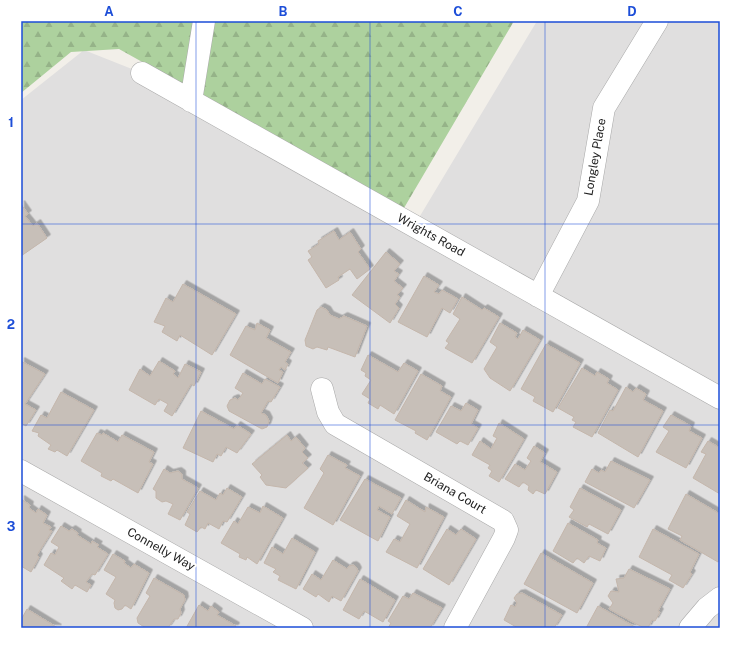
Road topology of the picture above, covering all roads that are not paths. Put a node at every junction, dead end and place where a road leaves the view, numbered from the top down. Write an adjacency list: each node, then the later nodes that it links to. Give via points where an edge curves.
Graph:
1 (204, 21): 4 (street)
2 (657, 21): 5 (street, Longley Place, via 604,108 588,201)
3 (142, 73): 4 (street, Wrights Road)
4 (191, 101): 5 (street, Wrights Road)
5 (538, 296): 7 (street, Wrights Road)
6 (322, 389): 11 (street, Briana Court, via 328,412 335,424 506,525 504,538)
7 (720, 398)
8 (21, 471): 10 (street, Connelly Way)
9 (720, 598): 12 (street, via 707,608)
10 (302, 628)
11 (455, 628)
12 (690, 628)

